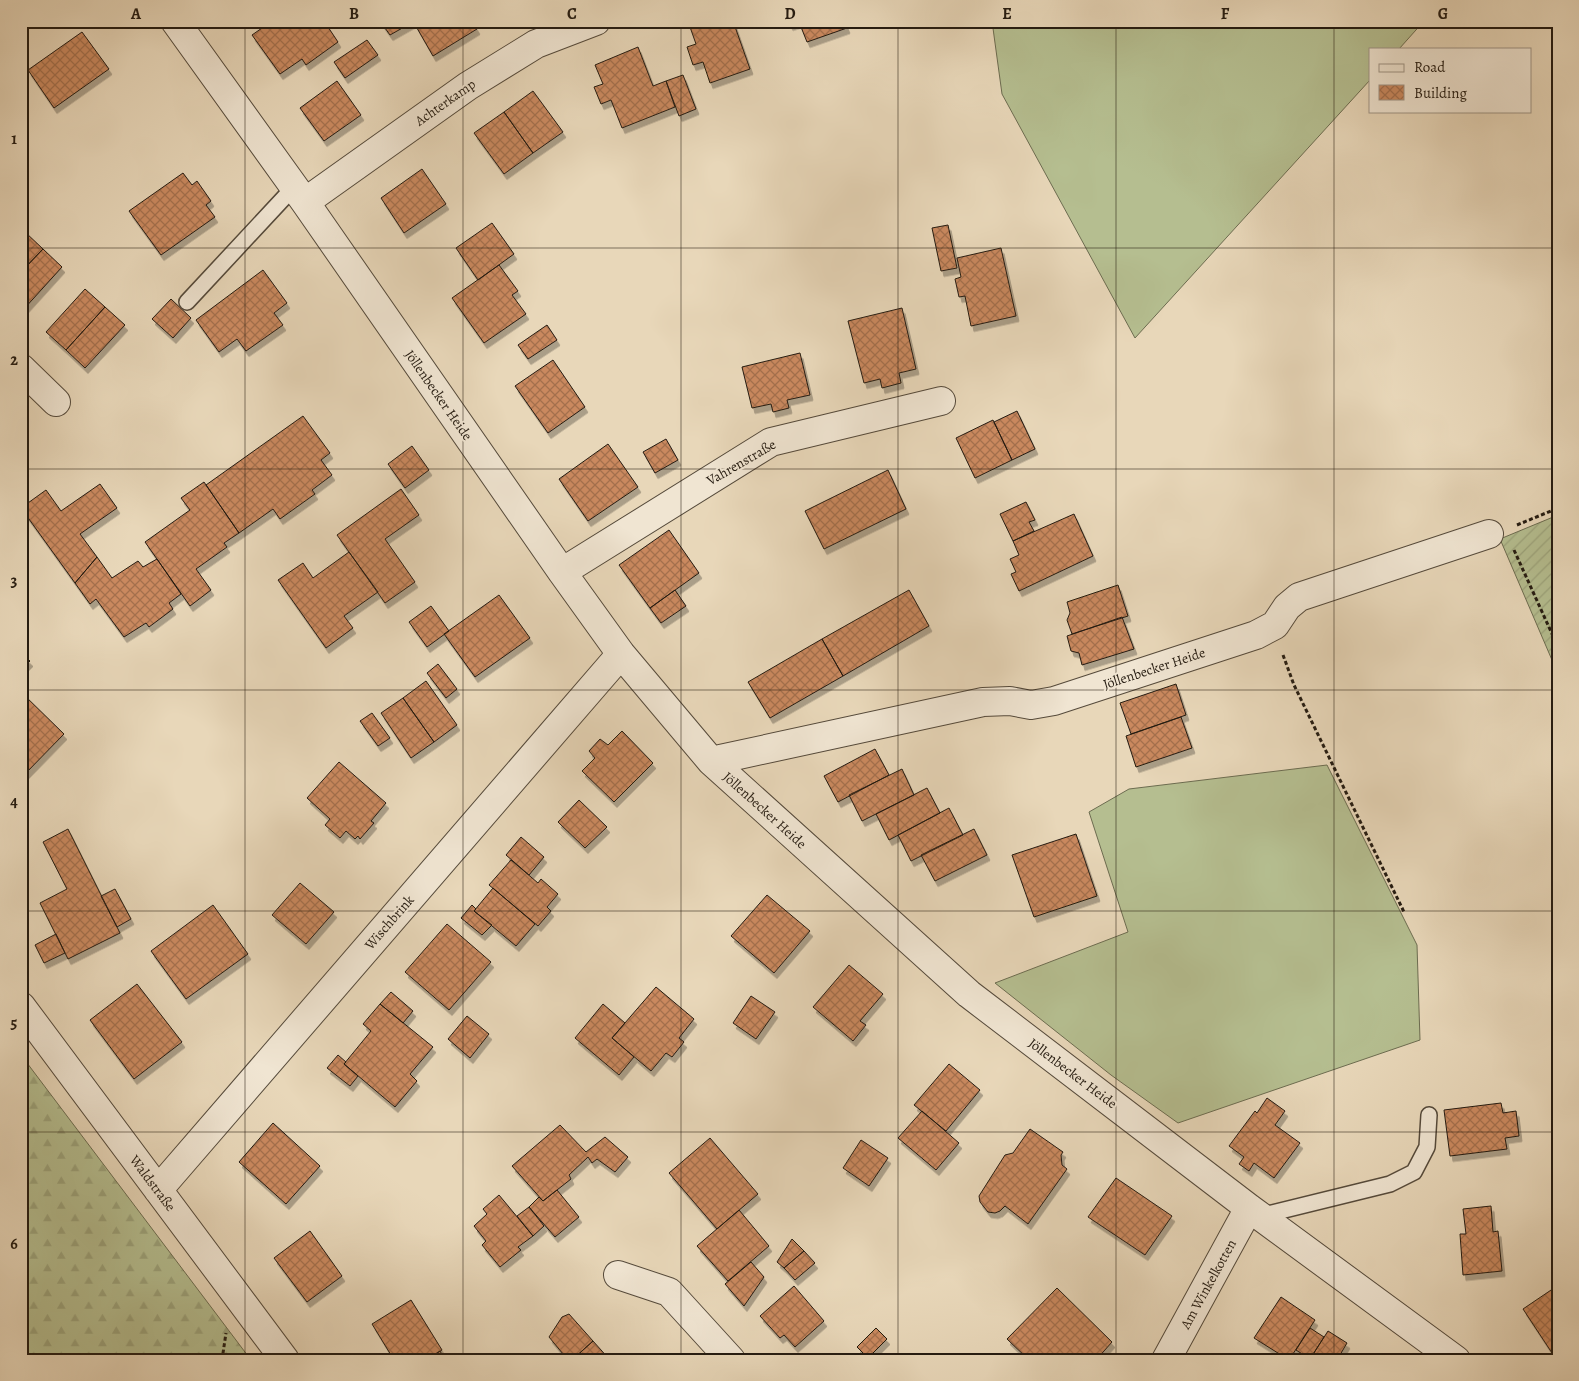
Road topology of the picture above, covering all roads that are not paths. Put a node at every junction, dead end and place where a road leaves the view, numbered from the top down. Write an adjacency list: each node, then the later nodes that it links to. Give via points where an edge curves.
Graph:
1 (176, 21): 3 (street, Jöllenbecker Heide)
2 (596, 21): 3 (street, Achterkamp, via 536,44)
3 (300, 195): 4 (lane); 9 (street, Jöllenbecker Heide)
4 (187, 302)
5 (21, 368): 7 (street)
6 (941, 401): 9 (street, Vahrenstraße, via 771,442)
7 (56, 402)
8 (1496, 531): 11 (street, Jöllenbecker Heide, via 1299,597 1287,607 1275,625 1256,635 1054,700 1032,705 1010,701 983,702)
9 (562, 572): 10 (street, Jöllenbecker Heide)
10 (621, 654): 11 (street, Jöllenbecker Heide); 14 (street, Wischbrink)
11 (711, 762): 15 (street, Jöllenbecker Heide, via 969,994)
12 (21, 1006): 14 (street, Waldstraße)
13 (1429, 1115): 15 (lane, via 1427,1147 1414,1172 1390,1184)
14 (158, 1190): 17 (street, Waldstraße)
15 (1254, 1212): 19 (street, Am Winkelkotten); 20 (street, Jöllenbecker Heide)
16 (618, 1275): 18 (street, via 669,1292)
17 (285, 1360)
18 (731, 1360)
19 (1166, 1360)
20 (1456, 1360)

